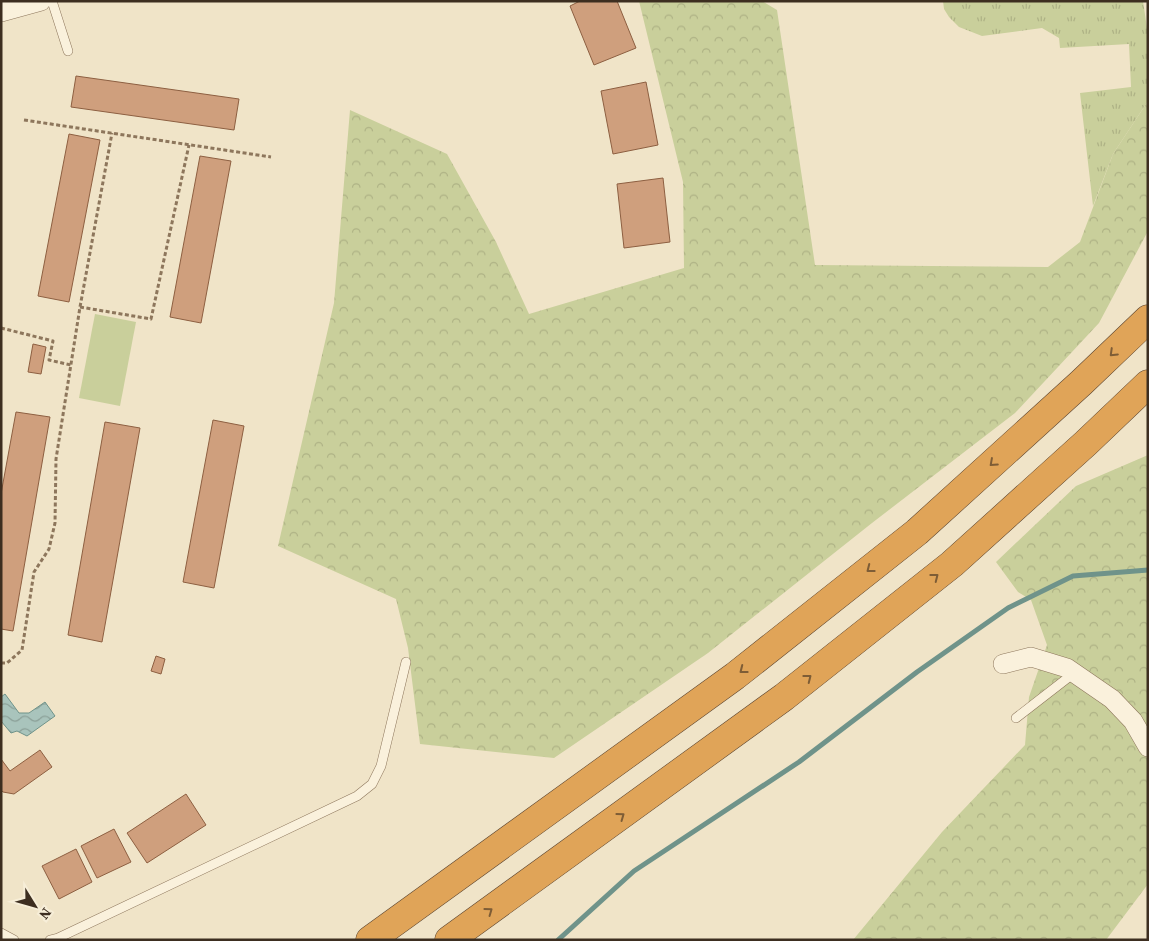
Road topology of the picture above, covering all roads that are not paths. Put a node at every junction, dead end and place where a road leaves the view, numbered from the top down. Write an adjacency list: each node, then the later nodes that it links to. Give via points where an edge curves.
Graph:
1 (41, 1): 3 (street)
2 (52, 1): 4 (lane)
3 (1, 12)
4 (68, 51)
5 (1148, 319): 12 (highway, one-way to 12, via 1081,384 916,532 735,676)
6 (1148, 384): 18 (highway, one-way to 6, via 784,697 952,564)
7 (406, 662): 15 (lane, via 380,766 372,784 358,796)
8 (1003, 664): 9 (street, via 1031,657)
9 (1074, 673): 10 (lane); 11 (street, via 1112,699 1133,721)
10 (1016, 718)
11 (1148, 747)
12 (419, 904): 16 (highway); 17 (highway)
13 (1, 933): 14 (lane)
14 (14, 940)
15 (50, 940)
16 (354, 940)
17 (370, 940)
18 (449, 940)

